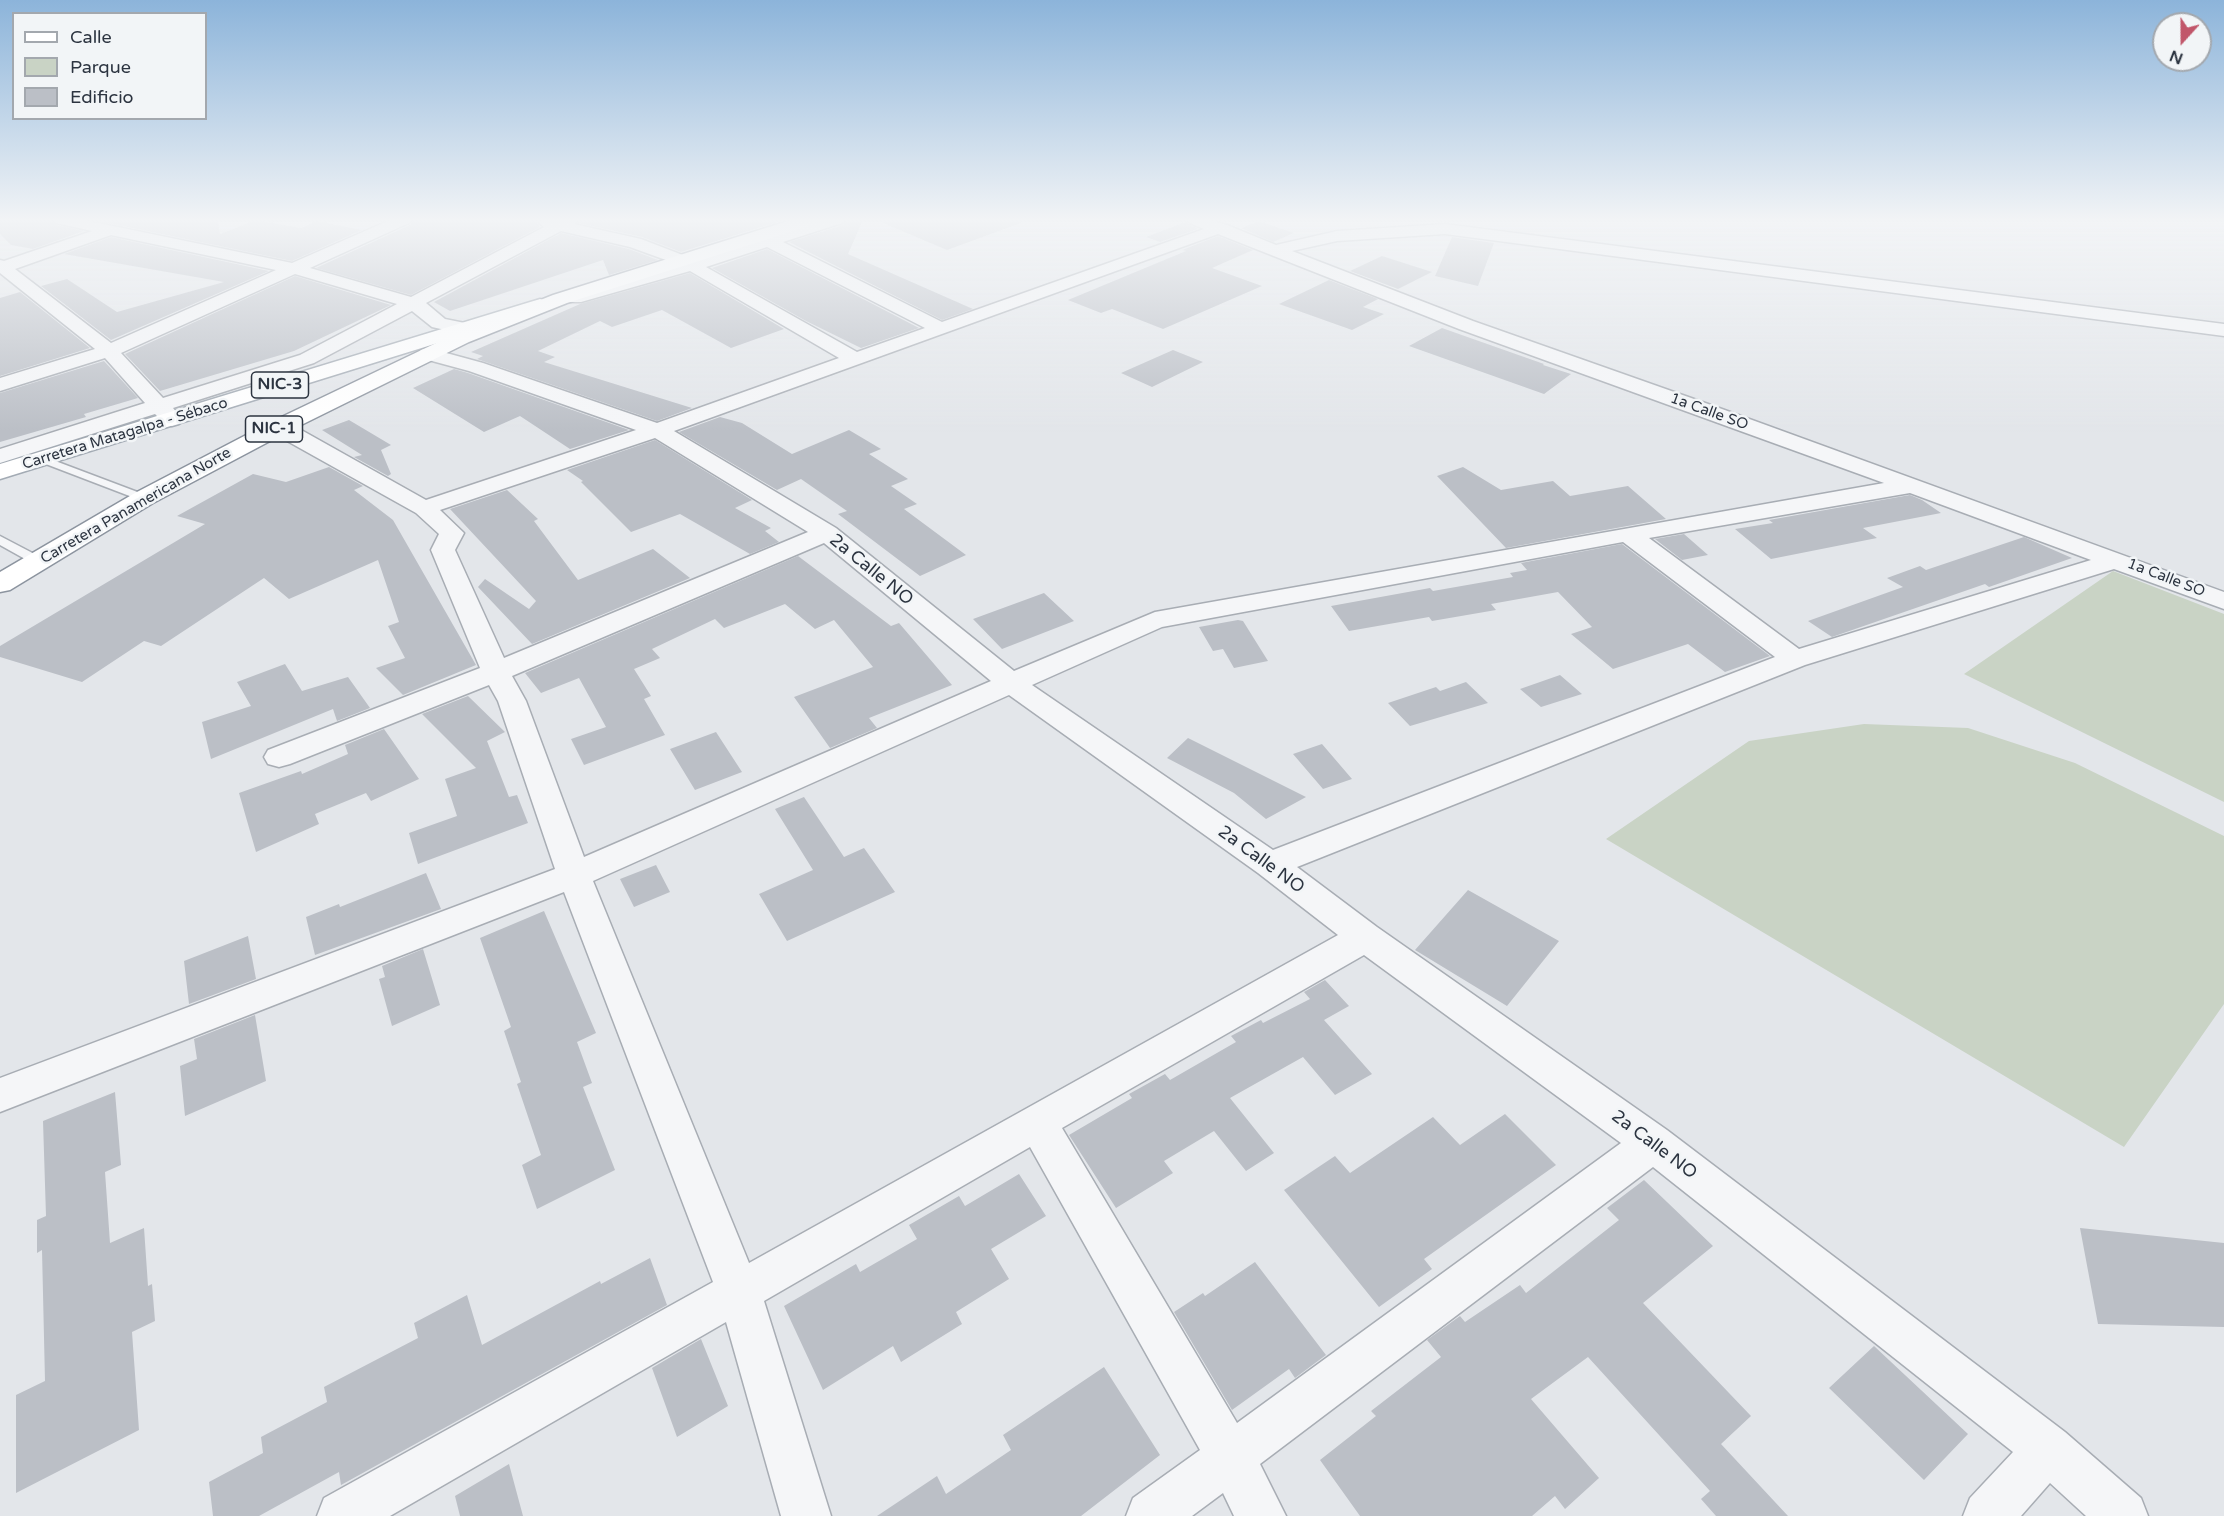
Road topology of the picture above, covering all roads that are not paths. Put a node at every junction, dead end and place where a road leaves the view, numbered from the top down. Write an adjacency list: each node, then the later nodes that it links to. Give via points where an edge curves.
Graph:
1 (32, 291): 16 (street)
2 (246, 291): 16 (street)
3 (370, 291): 12 (street)
4 (439, 291): 12 (street)
5 (589, 291): 11 (main road, Carretera Panamericana Norte / NIC-1)
6 (734, 291): 18 (street)
7 (867, 291): 14 (street)
8 (1048, 291): 14 (street)
9 (1380, 291): 26 (street, 1a Calle SO)
10 (1921, 291): 15 (street)
11 (560, 299): 13 (main road, Carretera Matagalpa - Sébaco / NIC-3); 17 (main road, Carretera Panamericana Norte / NIC-1)
12 (415, 304): 13 (street, via 439,322); 20 (street, via 307,359)
13 (463, 328): 20 (main road, Carretera Matagalpa - Sébaco / NIC-3)
14 (942, 329): 18 (street)
15 (2224, 330)
16 (109, 351): 19 (street); 20 (street)
17 (428, 354): 21 (main road, Carretera Panamericana Norte / NIC-1); 22 (street, 2a Calle NO)
18 (855, 360): 22 (street)
19 (0, 385)
20 (166, 413): 23 (street); 24 (main road, Carretera Matagalpa - Sébaco / NIC-3)
21 (279, 427): 27 (main road, Carretera Panamericana Norte / NIC-1); 28 (street)
22 (657, 430): 28 (street); 29 (street, 2a Calle NO)
23 (0, 456)
24 (42, 459): 25 (main road, Carretera Matagalpa - Sébaco / NIC-3); 27 (lane)
25 (0, 472)
26 (1909, 486): 30 (street); 32 (street, 1a Calle SO)
27 (144, 498): 33 (main road, Carretera Panamericana Norte / NIC-1)
28 (424, 508): 37 (street, via 452,533 443,550)
29 (827, 533): 37 (street); 38 (street, 2a Calle NO)
30 (1628, 534): 36 (street); 38 (street, via 1155,620)
31 (0, 540): 33 (lane)
32 (2118, 560): 35 (street, 1a Calle SO); 36 (street)
33 (38, 561): 34 (main road, Carretera Panamericana Norte / NIC-1)
34 (0, 584)
35 (2224, 601)
36 (1795, 659): 40 (street)
37 (496, 672): 39 (street); 41 (street, via 512,701)
38 (1012, 684): 40 (street, 2a Calle NO); 41 (street)
39 (279, 757)
40 (1270, 864): 42 (street, 2a Calle NO)
41 (574, 875): 43 (street); 46 (street)
42 (1365, 938): 44 (street); 45 (street, 2a Calle NO)
43 (0, 1095)
44 (1037, 1122): 46 (street); 48 (street)
45 (1653, 1143): 47 (street, 2a Calle NO); 48 (street)
46 (739, 1292): 49 (street); 50 (street)
47 (2048, 1449): 53 (street); 54 (street, 2a Calle NO)
48 (1230, 1457): 51 (street); 52 (street)
49 (342, 1516)
50 (806, 1516)
51 (1151, 1516)
52 (1262, 1516)
53 (1988, 1516)
54 (2123, 1516)

